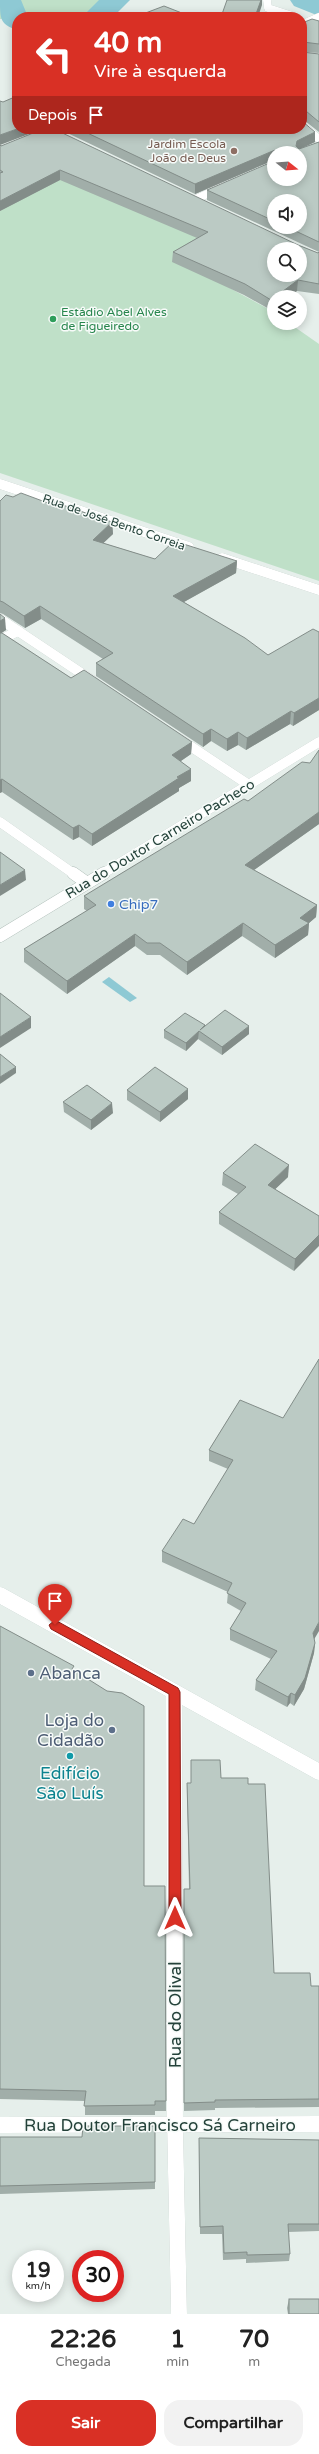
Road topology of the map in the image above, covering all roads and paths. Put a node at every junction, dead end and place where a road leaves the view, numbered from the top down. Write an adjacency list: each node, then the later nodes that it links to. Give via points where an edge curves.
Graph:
1 (267, 0): 2 (street, via 266,10)
2 (275, 12)
3 (319, 17): 4 (street, bridge)
4 (307, 21)
5 (307, 23): 6 (street)
6 (319, 26)
7 (307, 130): 8 (street)
8 (319, 139)
9 (230, 184): 10 (street)
10 (194, 200)
11 (0, 484): 12 (street, Rua de José Bento Correia)
12 (200, 550)
13 (215, 555): 14 (street)
14 (319, 590)
15 (0, 619): 16 (street)
16 (18, 631): 17 (street); 18 (street)
17 (0, 640)
18 (103, 687)
19 (168, 731): 21 (street)
20 (319, 742): 21 (street, Rua do Doutor Carneiro Pacheco)
21 (249, 785): 23 (street, Rua do Doutor Carneiro Pacheco)
22 (0, 822): 23 (street)
23 (87, 883): 24 (street, Rua do Doutor Carneiro Pacheco)
24 (0, 936)
25 (0, 1595): 26 (street)
26 (174, 1692): 27 (street); 28 (street, Rua do Olival)
27 (319, 1772)
28 (175, 2124): 29 (street, Rua Doutor Francisco Sá Carneiro); 30 (street, Rua Doutor Francisco Sá Carneiro); 31 (street, Rua do Olival)
29 (319, 2124)
30 (0, 2125)
31 (179, 2314)

